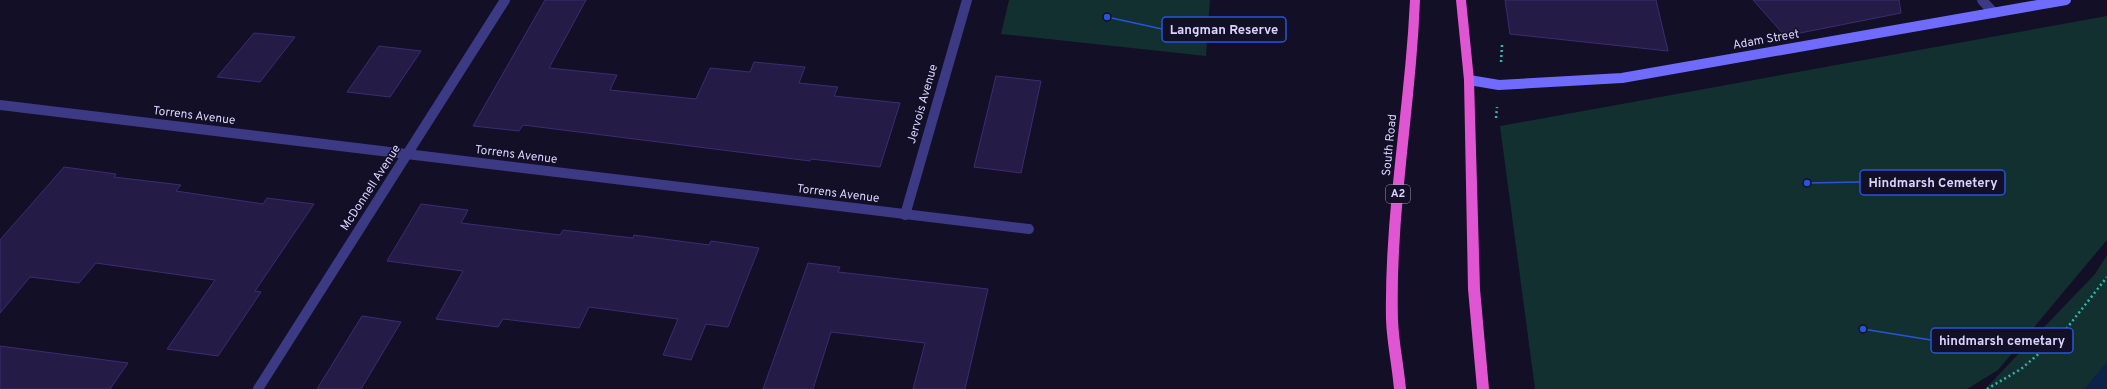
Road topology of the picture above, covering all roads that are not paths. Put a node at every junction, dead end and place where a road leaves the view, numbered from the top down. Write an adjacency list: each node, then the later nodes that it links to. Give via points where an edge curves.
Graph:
1 (505, 0): 10 (street, McDonnell Avenue)
2 (967, 0): 11 (street, Jervois Avenue)
3 (1415, 0): 14 (highway, South Road / A2, via 1397,202 1392,321)
4 (1461, 0): 8 (highway)
5 (1982, 0): 7 (street)
6 (2066, 0): 7 (main road, Adam Street)
7 (1994, 12): 8 (main road, Adam Street, via 1622,78 1499,85)
8 (1469, 80): 15 (highway, via 1474,289)
9 (0, 105): 10 (street, Torrens Avenue)
10 (407, 155): 11 (street, Torrens Avenue); 13 (street, McDonnell Avenue)
11 (905, 215): 12 (street, Torrens Avenue)
12 (1029, 229)
13 (258, 389)
14 (1400, 389)
15 (1483, 389)

